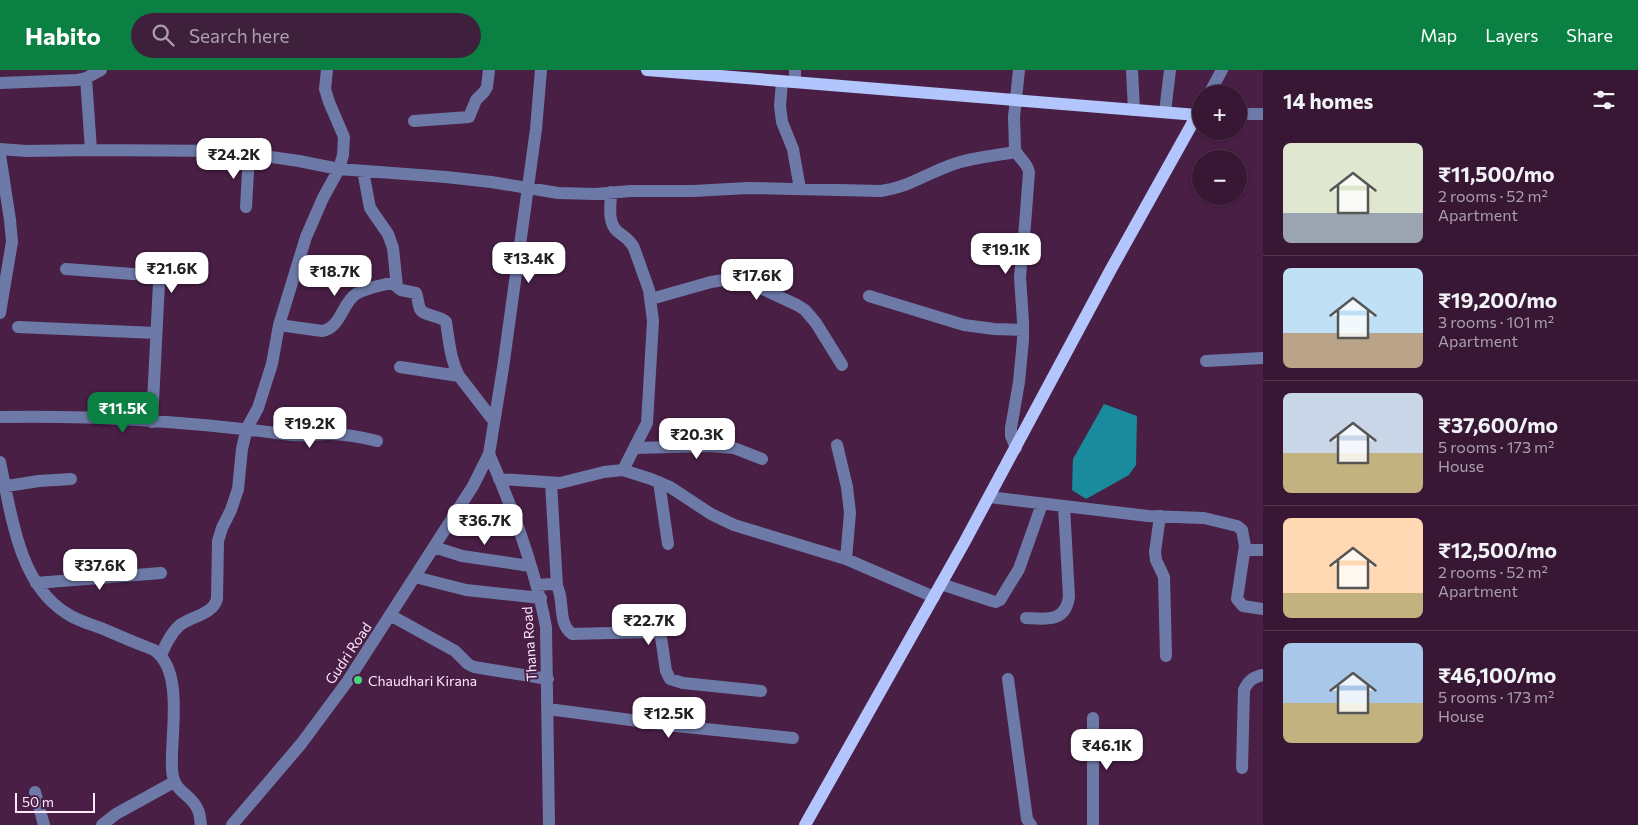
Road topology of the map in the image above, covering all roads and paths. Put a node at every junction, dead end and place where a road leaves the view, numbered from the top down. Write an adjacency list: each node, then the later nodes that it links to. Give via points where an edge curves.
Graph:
1 (101, 70): 11 (street)
2 (327, 70): 28 (street, via 325,89 344,137)
3 (489, 70): 21 (street, via 487,87 476,100 469,118)
4 (541, 70): 30 (street)
5 (646, 70): 12 (main road)
6 (1019, 70): 15 (street)
7 (1132, 70): 16 (street)
8 (1170, 70): 17 (street)
9 (1222, 70): 14 (street)
10 (795, 76): 12 (main road); 15 (main road)
11 (86, 78): 13 (street); 24 (street)
12 (782, 82): 31 (street, via 782,122 792,149)
13 (0, 83)
14 (1214, 85)
15 (1016, 100): 16 (main road); 25 (street)
16 (1134, 110): 17 (main road)
17 (1166, 112): 18 (main road)
18 (1192, 113)
19 (1247, 114): 20 (street)
20 (1263, 114)
21 (414, 121)
22 (1192, 127): 55 (main road, via 1110,271)
23 (0, 149): 24 (street, via 26,152)
24 (91, 150): 26 (street, via 213,150)
25 (1015, 152): 31 (street, via 968,160 898,188 881,191); 41 (street, via 1028,166 1029,172 1020,277)
26 (249, 154): 28 (street); 33 (street)
27 (0, 155): 38 (street, via 12,242)
28 (339, 169): 29 (street); 39 (street, via 306,236)
29 (363, 171): 30 (street, via 446,177); 35 (street, via 370,208 391,240)
30 (527, 189): 32 (street, via 575,194); 49 (street, via 511,315)
31 (800, 189): 32 (street)
32 (611, 192): 37 (street, via 612,224 631,241)
33 (246, 207)
34 (66, 269): 42 (street, via 146,274 157,278)
35 (395, 282): 39 (street, via 354,295 327,330); 47 (street, via 401,290 416,293 423,312 446,322 452,359)
36 (869, 296): 41 (street, via 964,325)
37 (651, 299): 45 (street, via 711,282 750,283 805,310); 54 (street, via 653,321 647,423)
38 (0, 311)
39 (279, 324): 51 (street, via 272,364 258,408)
40 (18, 327): 42 (street)
41 (1023, 330): 55 (street, via 1011,428)
42 (156, 334): 50 (street)
43 (1263, 358): 44 (street)
44 (1206, 361)
45 (842, 365)
46 (400, 367): 47 (street)
47 (459, 376): 49 (street)
48 (0, 417): 50 (street)
49 (493, 420): 56 (street)
50 (152, 422): 51 (street)
51 (247, 428): 52 (street, via 293,435 353,435); 86 (street, via 238,489 218,541 215,606 175,630)
52 (377, 441)
53 (837, 445): 73 (street, via 849,505)
54 (635, 448): 57 (street, via 734,448); 59 (street)
55 (1016, 448): 65 (main road)
56 (489, 454): 60 (street, Thana Road); 71 (street, Gudri Road, via 474,486)
57 (762, 459)
58 (0, 462): 64 (street)
59 (624, 470): 62 (street); 63 (street)
60 (499, 479): 63 (street); 74 (street, Thana Road)
61 (71, 480): 64 (street)
62 (659, 482): 69 (street); 73 (street, via 734,526)
63 (551, 483): 80 (street)
64 (3, 487): 77 (street, via 20,547)
65 (989, 497): 66 (street); 78 (main road)
66 (1042, 504): 67 (street); 78 (street, via 1019,569 1000,600 992,601)
67 (1064, 506): 68 (street); 85 (street, via 1068,606 1056,618)
68 (1160, 516): 70 (street, via 1204,518 1237,526 1242,530); 87 (street, via 1155,552 1164,577)
69 (668, 544)
70 (1244, 546): 72 (street, via 1249,550); 83 (street, via 1237,599 1243,606)
71 (434, 547): 74 (street, via 462,556); 76 (street, Gudri Road)
72 (1263, 550)
73 (846, 559): 81 (street)
74 (530, 566): 79 (street, Thana Road)
75 (160, 573): 77 (street)
76 (415, 577): 82 (street, via 466,590); 84 (street, Gudri Road)
77 (36, 583): 86 (street, via 66,613)
78 (941, 584): 81 (main road)
79 (536, 585): 80 (street); 82 (street, Thana Road)
80 (557, 586): 91 (street, via 564,623 572,634 659,633 670,678 683,683)
81 (934, 597): 103 (main road)
82 (541, 598): 89 (street, Thana Road)
83 (1263, 609)
84 (390, 615): 89 (street, via 455,651 474,667); 101 (street, Gudri Road, via 347,682)
85 (1026, 618)
86 (161, 655): 96 (street, via 172,683)
87 (1166, 656)
88 (1263, 675): 95 (street, via 1252,678 1244,690)
89 (548, 679): 92 (street, Thana Road)
90 (1008, 679): 104 (street, via 1027,819)
91 (761, 691)
92 (548, 709): 94 (street); 102 (street, Thana Road)
93 (1093, 718): 105 (street)
94 (793, 738)
95 (1242, 768)
96 (174, 782): 99 (street); 100 (street, via 198,808)
97 (35, 792): 98 (street)
98 (44, 825)
99 (102, 825)
100 (201, 825)
101 (232, 825)
102 (549, 825)
103 (805, 825)
104 (1031, 825)
105 (1093, 825)

